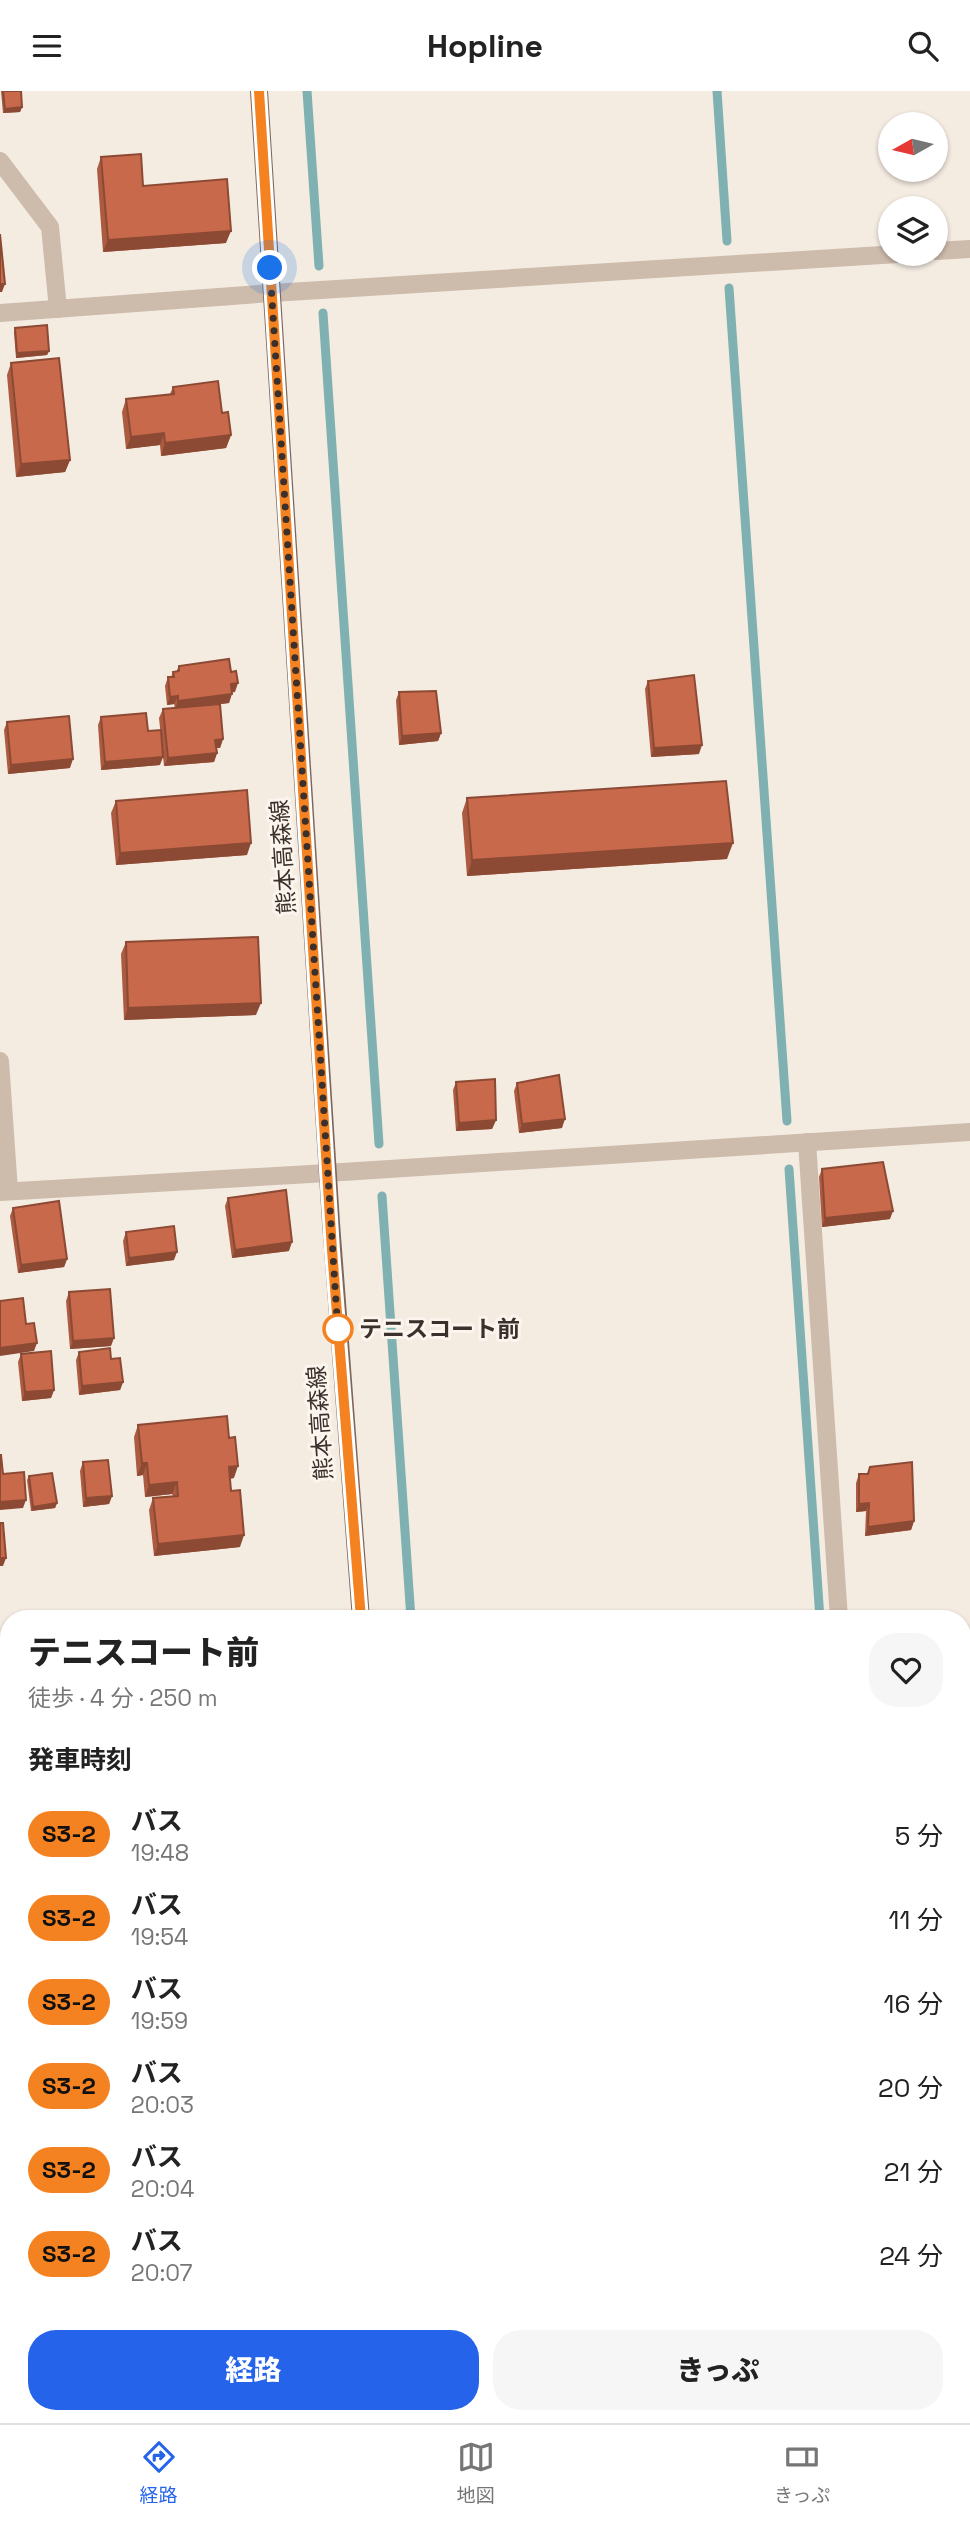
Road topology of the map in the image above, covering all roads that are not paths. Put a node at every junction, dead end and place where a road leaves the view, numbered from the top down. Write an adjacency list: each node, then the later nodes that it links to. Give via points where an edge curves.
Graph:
1 (259, 91): 6 (main road, 熊本高森線)
2 (0, 161): 7 (street, via 50,227)
3 (970, 249): 4 (street)
4 (948, 250)
5 (878, 255): 6 (street)
6 (272, 293): 7 (street); 12 (main road, 熊本高森線)
7 (58, 309): 8 (street)
8 (0, 313)
9 (0, 1061): 13 (street)
10 (970, 1132): 11 (street)
11 (807, 1142): 12 (street); 15 (street)
12 (327, 1174): 13 (street); 14 (main road, 熊本高森線)
13 (4, 1191)
14 (360, 1610)
15 (838, 1610)

